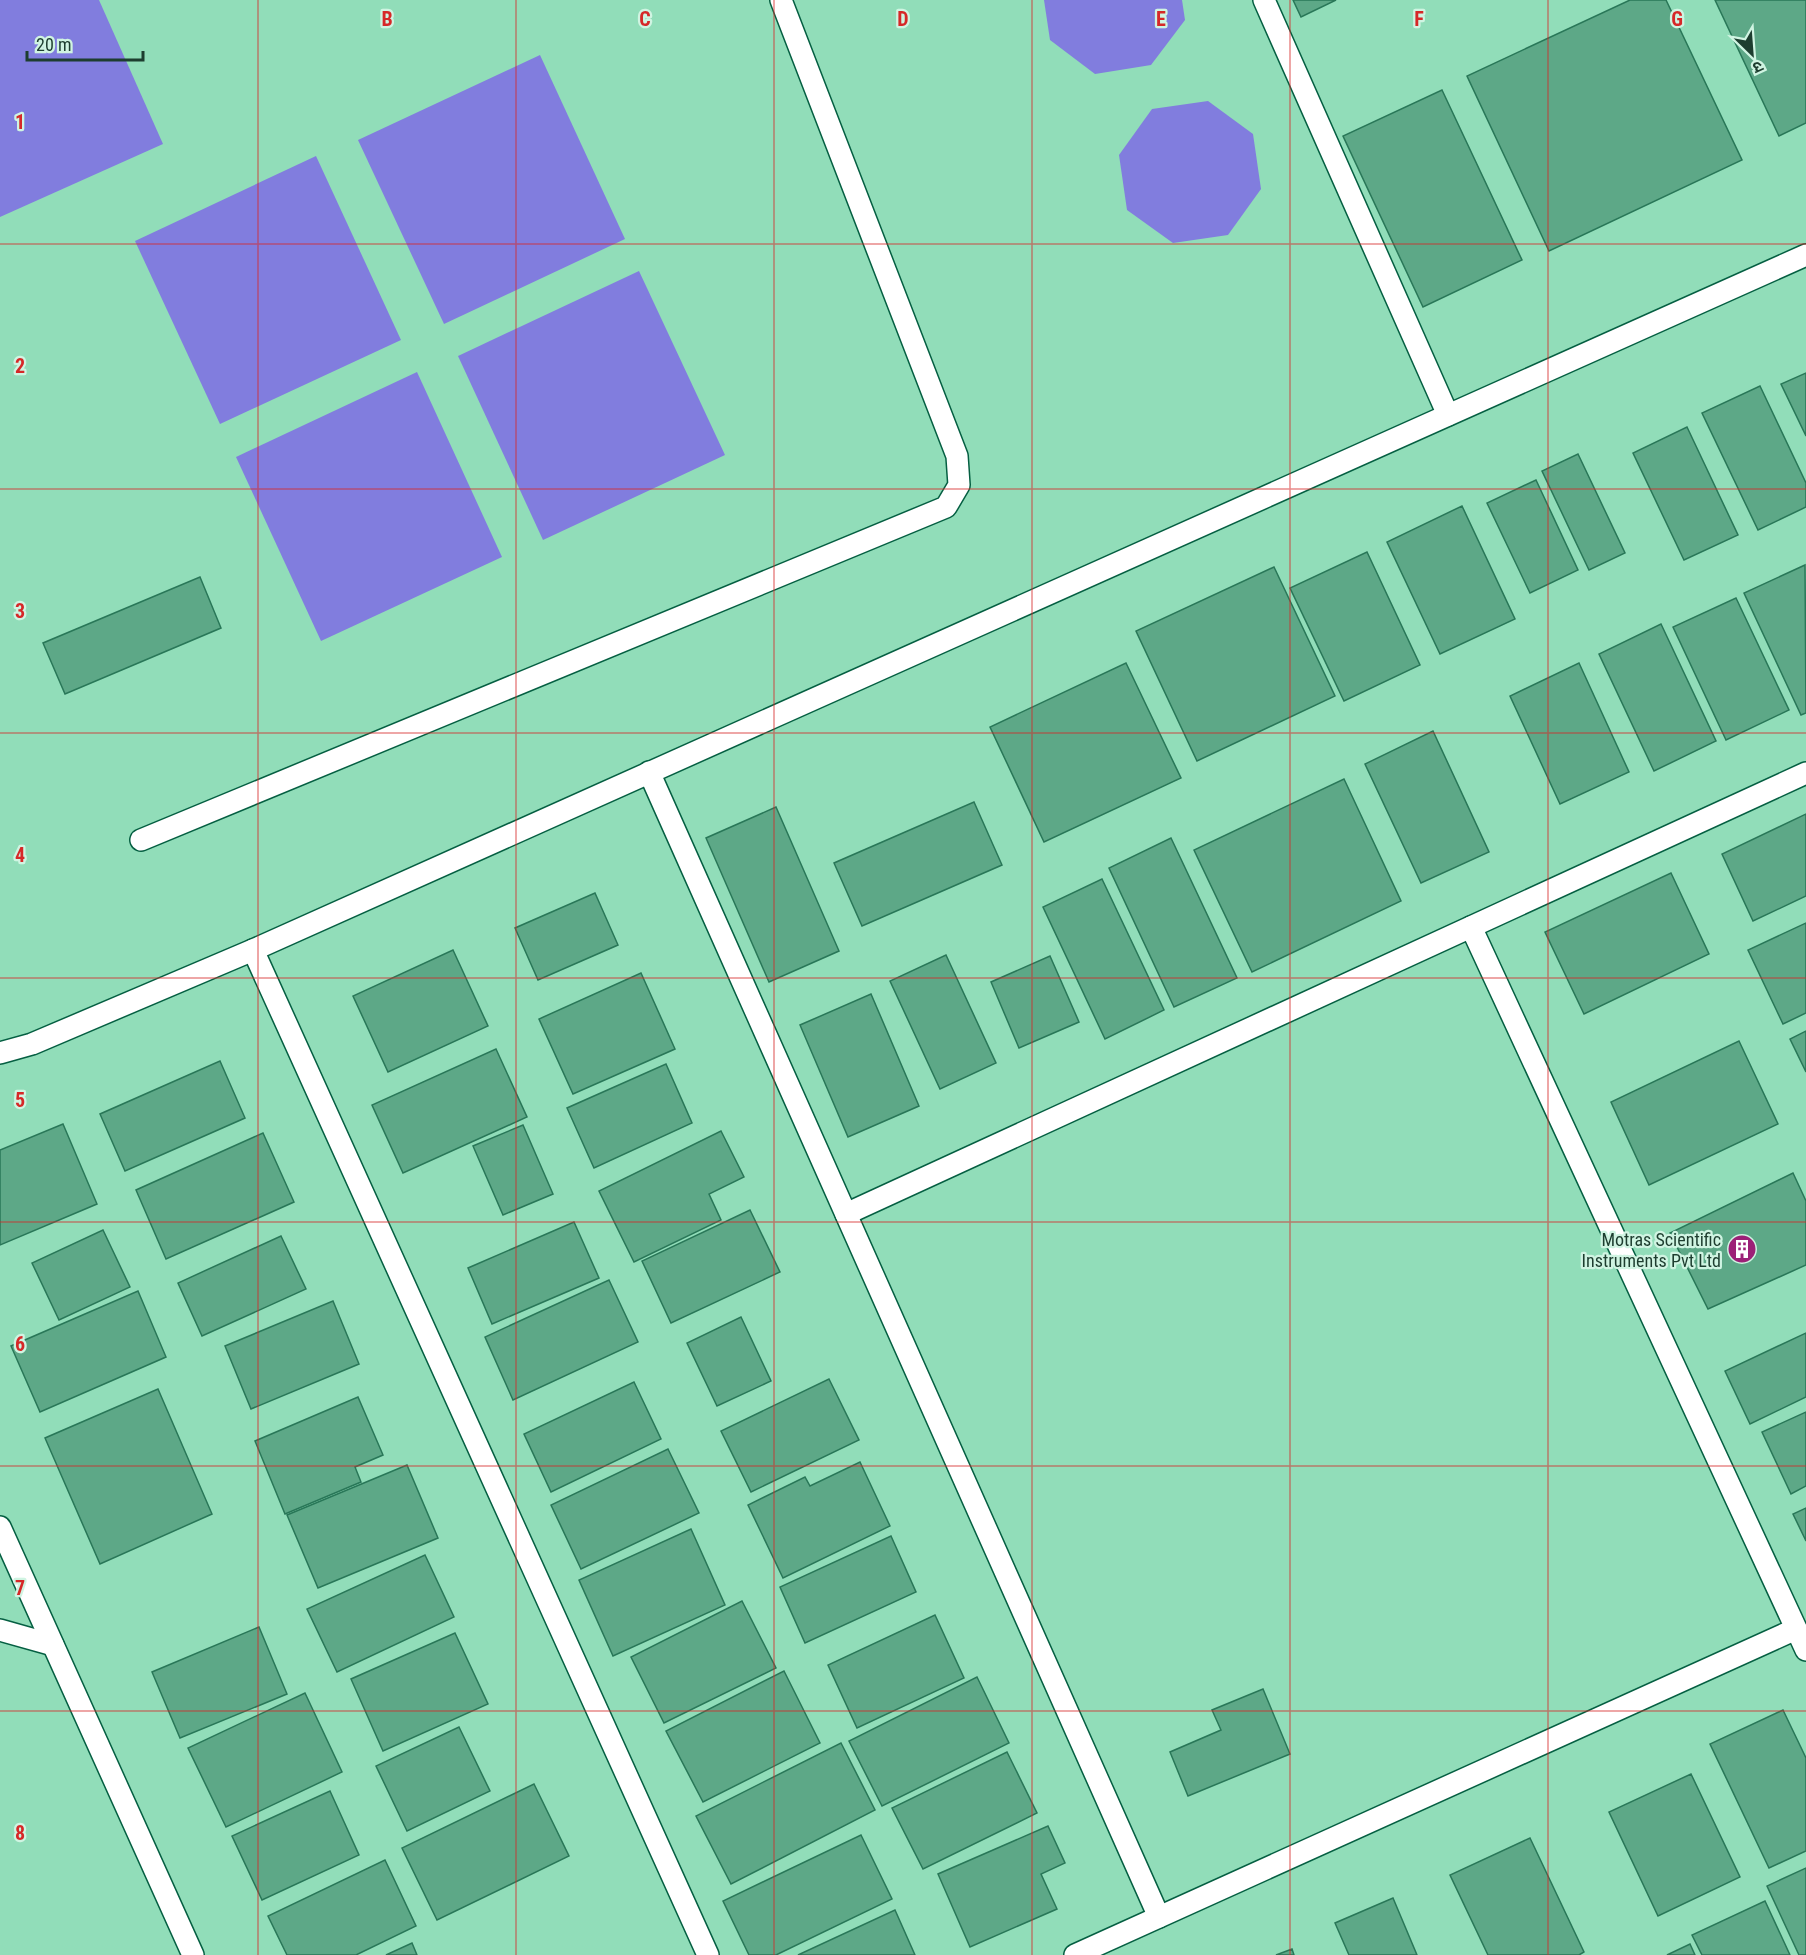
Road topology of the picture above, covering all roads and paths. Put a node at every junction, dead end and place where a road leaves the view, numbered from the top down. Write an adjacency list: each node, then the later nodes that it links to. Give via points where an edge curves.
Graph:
1 (781, 0): 7 (lane, via 957,456 959,485 946,507)
2 (1264, 0): 4 (lane)
3 (1806, 255): 4 (lane)
4 (1448, 415): 5 (lane)
5 (649, 772): 9 (lane); 13 (lane)
6 (1806, 773): 8 (lane)
7 (141, 840)
8 (1471, 927): 13 (lane); 15 (lane)
9 (253, 950): 10 (lane); 21 (lane)
10 (32, 1044): 11 (lane); 12 (lane)
11 (0, 1053)
12 (0, 1068)
13 (846, 1214): 19 (lane)
14 (0, 1527): 17 (lane)
15 (1796, 1629): 18 (lane); 19 (lane)
16 (0, 1630): 17 (lane)
17 (53, 1645): 20 (lane)
18 (1806, 1650)
19 (1159, 1917): 22 (lane)
20 (193, 1955)
21 (708, 1955)
22 (1075, 1955)

